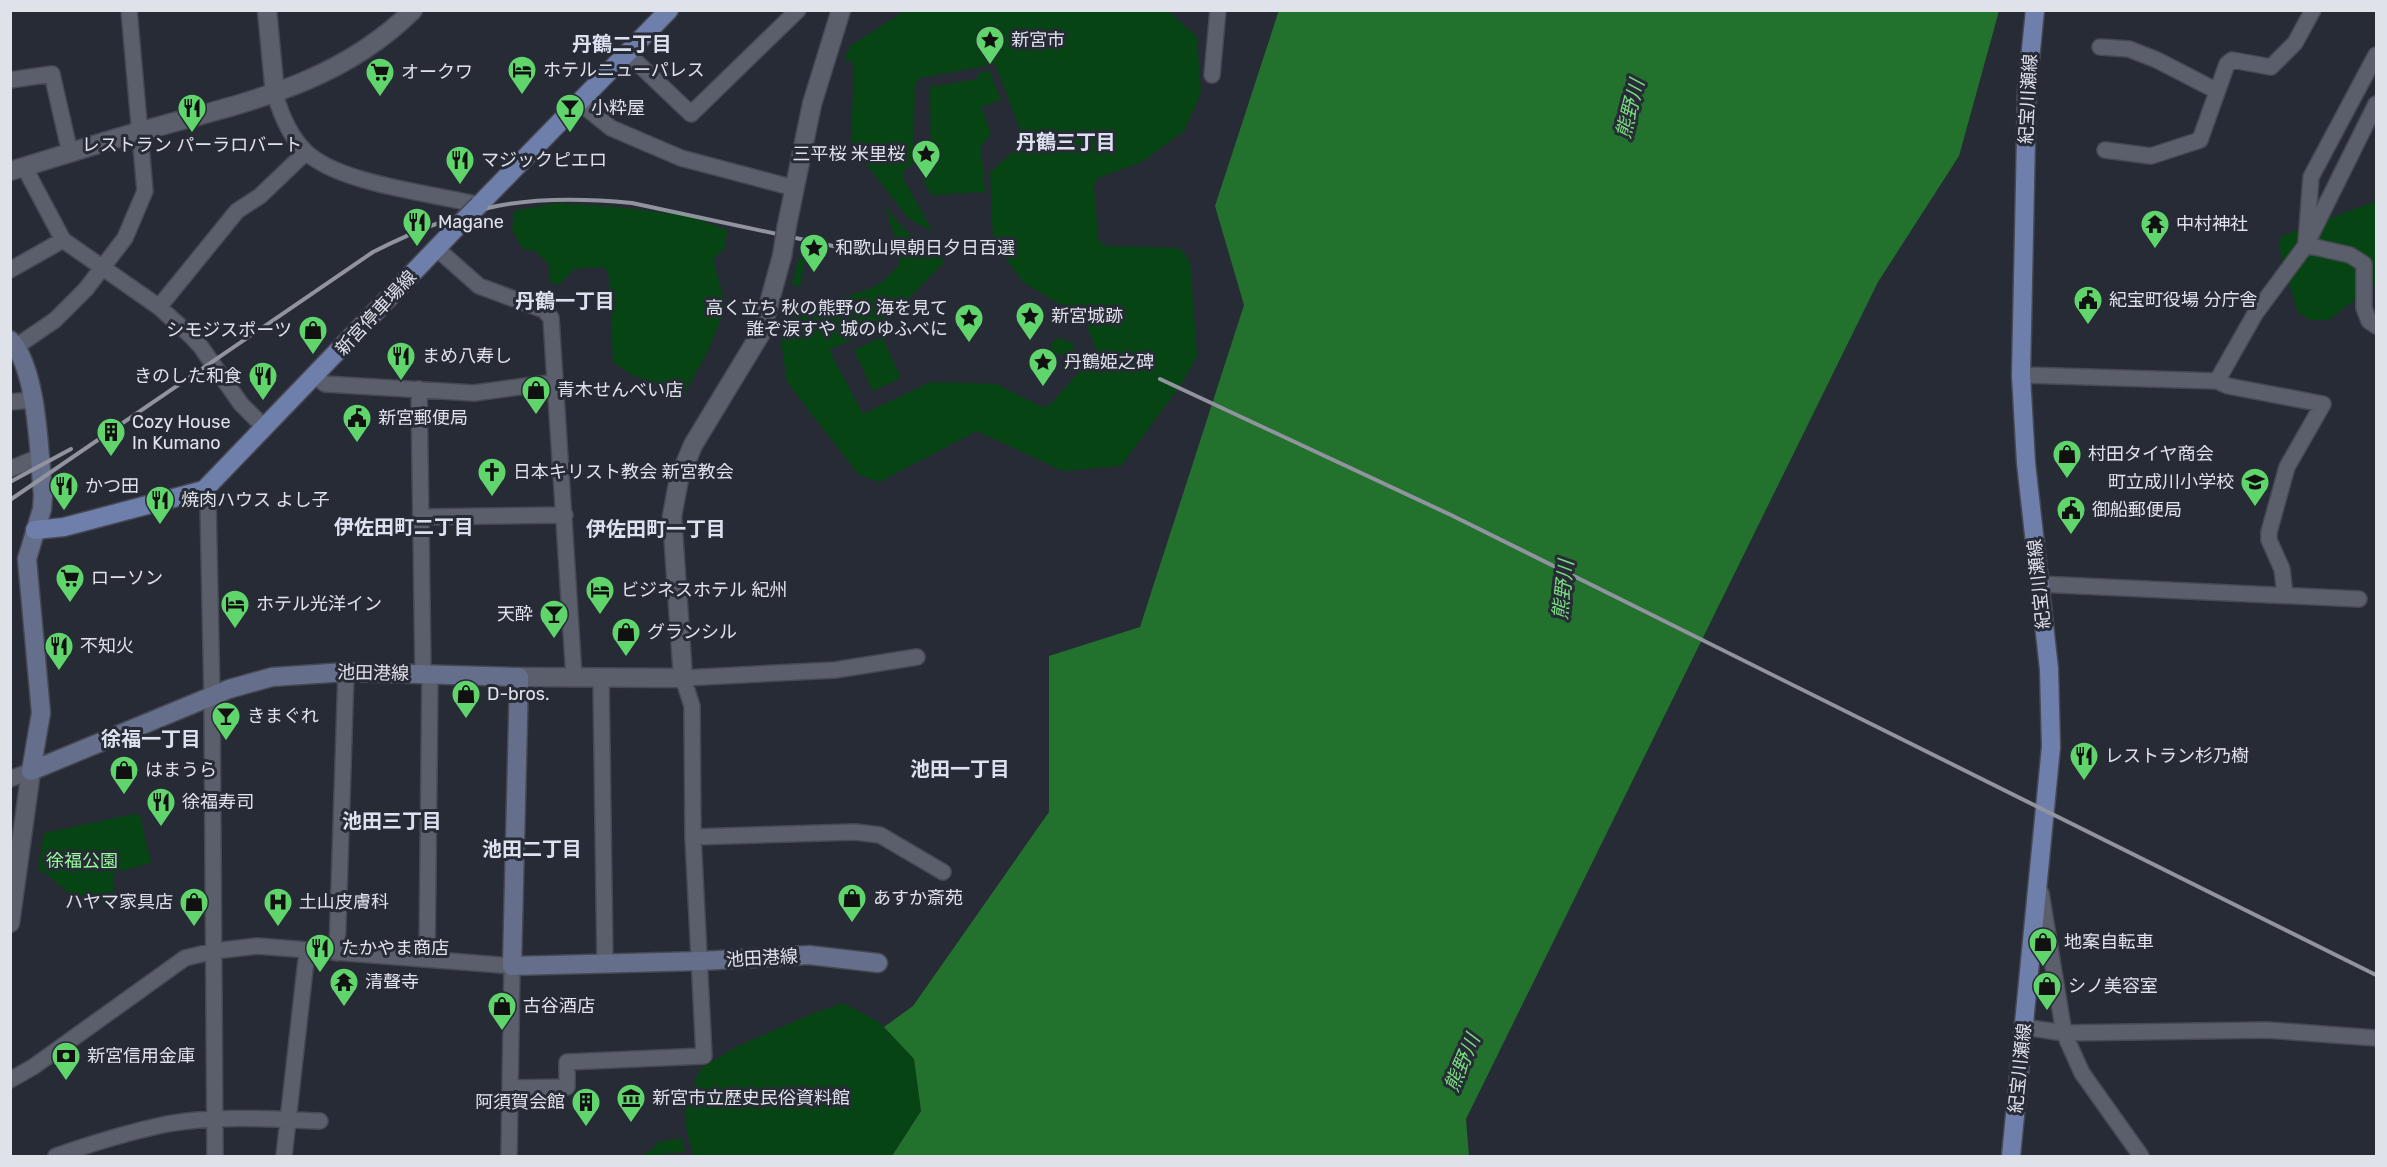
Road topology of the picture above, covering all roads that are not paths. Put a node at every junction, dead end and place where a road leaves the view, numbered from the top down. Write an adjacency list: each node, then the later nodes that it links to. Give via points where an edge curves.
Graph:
1 (129, 10): 19 (street)
2 (267, 10): 16 (street)
3 (413, 10): 16 (street, via 368,49 338,67)
4 (669, 10): 11 (main road, 新宮停車場線)
5 (798, 10): 11 (street, via 691,114)
6 (841, 10): 24 (street, via 812,104)
7 (1218, 10): 13 (street)
8 (2035, 10): 34 (main road, 紀宝川瀬線, via 2027,89)
9 (2313, 10): 15 (street, via 2295,43 2271,67 2232,60)
10 (2100, 47): 15 (street, via 2129,50 2157,60)
11 (628, 54): 17 (main road, 新宮停車場線)
12 (2376, 55): 27 (street, via 2311,177)
13 (1212, 75)
14 (10, 80): 22 (street, via 52,74)
15 (2217, 91): 20 (street, via 2200,140 2151,156)
16 (274, 94): 19 (street); 21 (street, via 281,117)
17 (580, 103): 24 (street, via 611,128 681,158); 25 (main road, 新宮停車場線)
18 (2376, 104): 27 (street)
19 (140, 131): 22 (street); 29 (street, via 145,191 125,238)
20 (2105, 150)
21 (306, 152): 25 (street, via 348,175); 31 (street, via 260,196 237,211)
22 (70, 153): 23 (street)
23 (19, 168): 26 (street, via 29,177)
24 (794, 188): 57 (street, bridge, via 782,256 761,333 693,446 679,479 672,516)
25 (479, 205): 28 (main road, 新宮停車場線, bridge)
26 (63, 240): 29 (street); 30 (street)
27 (2306, 245): 32 (street, via 2350,255 2364,264 2364,308 2369,321); 36 (street, via 2255,314)
28 (436, 248): 35 (main road, 新宮停車場線); 37 (street, via 479,286 544,310 551,318)
29 (103, 268): 31 (street); 33 (street, via 61,315)
30 (10, 270)
31 (159, 308): 41 (street, via 201,347 241,404)
32 (2376, 326)
33 (14, 343): 39 (main road, via 27,368)
34 (2021, 375): 36 (street); 48 (main road, 紀宝川瀬線)
35 (316, 376): 38 (street, via 325,384); 41 (main road, 新宮停車場線)
36 (2217, 381): 49 (street, via 2323,404 2287,467 2269,532 2282,569)
37 (556, 382): 38 (street, via 474,393); 45 (street)
38 (419, 389): 46 (street)
39 (32, 400): 40 (street); 42 (main road)
40 (10, 402)
41 (264, 427): 44 (main road, 新宮停車場線)
42 (39, 456): 43 (street); 47 (main road, via 43,504)
43 (10, 469)
44 (204, 490): 47 (main road, via 64,527); 58 (street, via 208,501)
45 (565, 515): 46 (street); 55 (street)
46 (421, 517): 53 (street)
47 (35, 530): 59 (main road, via 27,559 41,713)
48 (2039, 584): 49 (street); 63 (main road, 紀宝川瀬線, via 2049,669 2051,747)
49 (2285, 595): 50 (street)
50 (2359, 599)
51 (917, 657): 57 (street, via 835,670)
52 (346, 672): 53 (main road, 池田港線); 58 (main road, 池田港線, via 272,677); 67 (street)
53 (427, 674): 54 (main road, 池田港線); 68 (street)
54 (519, 677): 55 (street); 72 (main road)
55 (574, 677): 56 (street)
56 (601, 678): 57 (street); 71 (street)
57 (683, 678): 61 (street, via 692,706)
58 (212, 698): 59 (main road, 池田港線); 65 (street)
59 (31, 771): 60 (street); 64 (street)
60 (10, 779)
61 (693, 837): 62 (street, via 855,832 880,835); 69 (street)
62 (943, 872)
63 (2038, 873): 73 (main road, 紀宝川瀬線); 74 (street)
64 (10, 923)
65 (214, 951): 66 (street, via 244,946); 76 (street, via 185,958); 79 (street)
66 (308, 951): 67 (street); 78 (street)
67 (337, 953): 68 (street)
68 (427, 959): 72 (street)
69 (700, 961): 70 (main road, 池田港線, via 809,955); 71 (main road, 池田港線); 77 (street, via 704,1056 567,1062 567,1087)
70 (878, 963)
71 (605, 964): 72 (main road, 池田港線)
72 (513, 966): 77 (street)
73 (2025, 1027): 74 (street); 85 (main road, 紀宝川瀬線)
74 (2064, 1033): 75 (street, via 2267,1030); 86 (street, via 2082,1074)
75 (2376, 1038)
76 (10, 1080)
77 (510, 1088): 84 (street)
78 (288, 1119): 79 (street); 80 (street); 83 (street)
79 (214, 1120): 81 (street, via 170,1124 107,1138); 82 (street)
80 (320, 1121)
81 (56, 1156)
82 (214, 1156)
83 (284, 1156)
84 (509, 1156)
85 (2011, 1156)
86 (2141, 1156)

